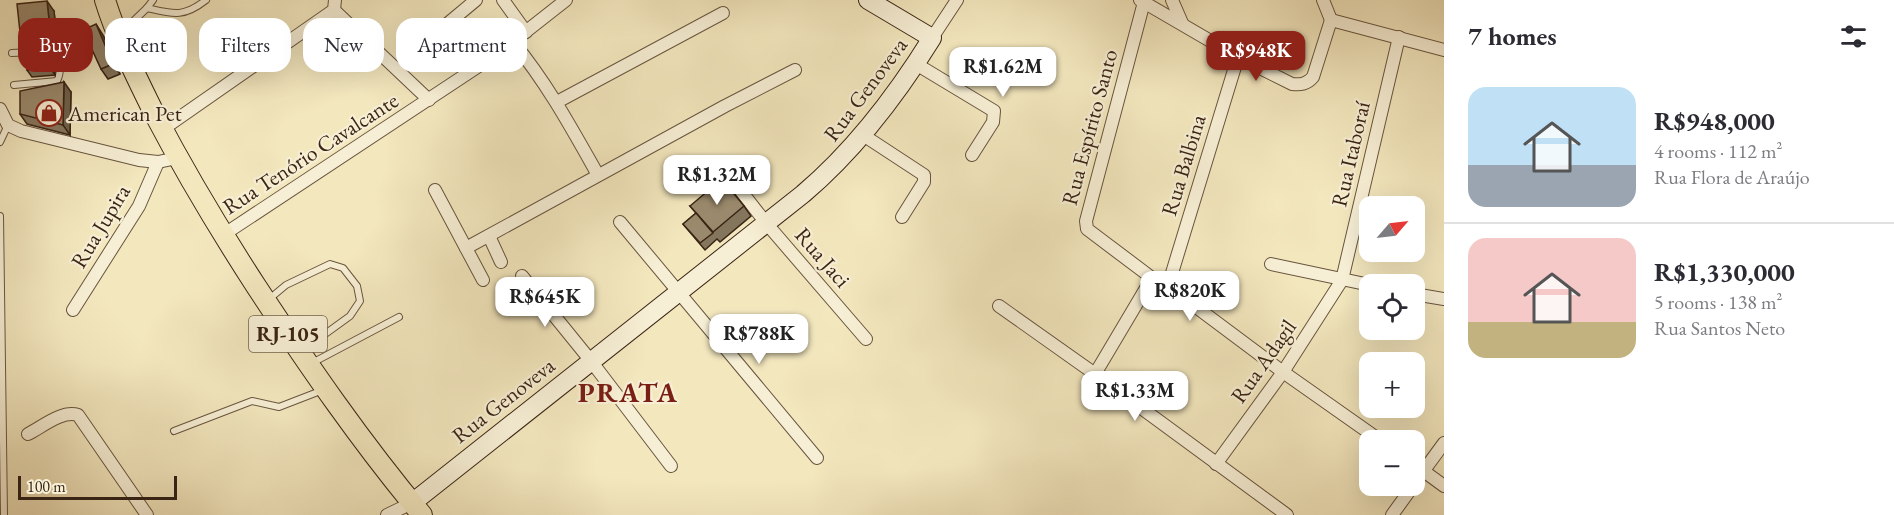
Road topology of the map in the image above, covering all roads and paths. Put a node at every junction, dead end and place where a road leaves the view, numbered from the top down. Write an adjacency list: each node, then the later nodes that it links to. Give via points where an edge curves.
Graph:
1 (97, 0): 16 (main road, RJ-105)
2 (105, 0): 17 (main road, RJ-105)
3 (153, 0): 14 (lane)
4 (206, 0): 14 (lane, via 177,14)
5 (476, 0): 19 (street)
6 (503, 0): 20 (street)
7 (566, 0): 23 (street, Rua Tenório Cavalcante)
8 (868, 0): 25 (street)
9 (957, 0): 25 (street)
10 (1173, 0): 22 (street)
11 (1323, 0): 21 (street)
12 (1142, 1): 22 (street); 58 (street, Rua Espírito Santo, via 1086,225)
13 (335, 5): 35 (street); 39 (street)
14 (147, 8): 18 (lane)
15 (723, 13): 36 (street)
16 (108, 18)
17 (111, 18)
18 (132, 18)
19 (455, 18)
20 (516, 18)
21 (1331, 20): 24 (street); 28 (street, via 1316,71 1306,83 1292,84)
22 (1182, 23): 28 (street)
23 (527, 31)
24 (1399, 37): 26 (street); 60 (street, Rua Itaboraí)
25 (932, 38): 30 (street, Rua Genoveva)
26 (1444, 50)
27 (12, 54): 34 (lane, via 54,51 60,75 57,81)
28 (1238, 57): 62 (street, Rua Balbina)
29 (527, 60): 36 (street)
30 (916, 64): 40 (street, Rua Genoveva); 42 (street, via 994,111 993,122)
31 (795, 70): 46 (street)
32 (134, 72): 39 (main road, RJ-105)
33 (470, 72): 35 (street, Rua Tenório Cavalcante)
34 (14, 85)
35 (429, 100): 52 (street, Rua Tenório Cavalcante)
36 (557, 102): 46 (street)
37 (0, 109): 38 (street)
38 (8, 125): 41 (lane); 44 (street)
39 (163, 129): 43 (main road, RJ-105)
40 (863, 135): 49 (street, via 924,176); 51 (street, Rua Genoveva, via 829,172)
41 (0, 142)
42 (972, 155)
43 (177, 158): 44 (street); 52 (main road, RJ-105)
44 (158, 162): 68 (street, Rua Jupira, via 139,206)
45 (726, 174): 51 (street, Rua Jaci)
46 (598, 175): 53 (street)
47 (435, 190): 54 (street)
48 (0, 216): 88 (lane)
49 (902, 217)
50 (620, 222): 63 (street)
51 (766, 223): 63 (street, Rua Genoveva); 70 (street, Rua Jaci)
52 (223, 235): 66 (main road, RJ-105)
53 (489, 236): 54 (street); 55 (street)
54 (466, 248): 59 (street)
55 (501, 262)
56 (1271, 264): 60 (street)
57 (522, 276): 72 (street)
58 (1152, 279): 62 (street, Rua Espírito Santo); 74 (street)
59 (483, 280)
60 (1342, 280): 61 (street); 73 (street, Rua Adagil)
61 (1359, 283)
62 (1168, 286): 73 (street, Rua Espírito Santo)
63 (677, 291): 72 (street, Rua Genoveva); 80 (street)
64 (1425, 296): 65 (street)
65 (1444, 299)
66 (267, 301): 71 (main road, RJ-105); 71 (lane, via 286,285 330,264 343,268 357,286 360,301 350,316)
67 (999, 306): 74 (street)
68 (73, 310)
69 (399, 317): 71 (lane)
70 (866, 339)
71 (305, 358): 75 (main road, RJ-105)
72 (591, 361): 83 (street); 87 (street, Rua Genoveva)
73 (1283, 372): 76 (street, Rua Espírito Santo); 82 (street, Rua Adagil)
74 (1095, 374): 82 (street)
75 (326, 389): 77 (lane, via 279,407 252,401); 87 (main road, RJ-105)
76 (1365, 430)
77 (174, 431)
78 (28, 434): 89 (street, via 66,414 78,415)
79 (1444, 443): 81 (street)
80 (817, 458)
81 (1425, 462)
82 (1216, 464): 91 (street)
83 (671, 466)
84 (1425, 472): 85 (street)
85 (1444, 486)
86 (1406, 496): 92 (street)
87 (417, 509): 90 (street)
88 (4, 515)
89 (147, 515)
90 (387, 515)
91 (1287, 515)
92 (1392, 515)

